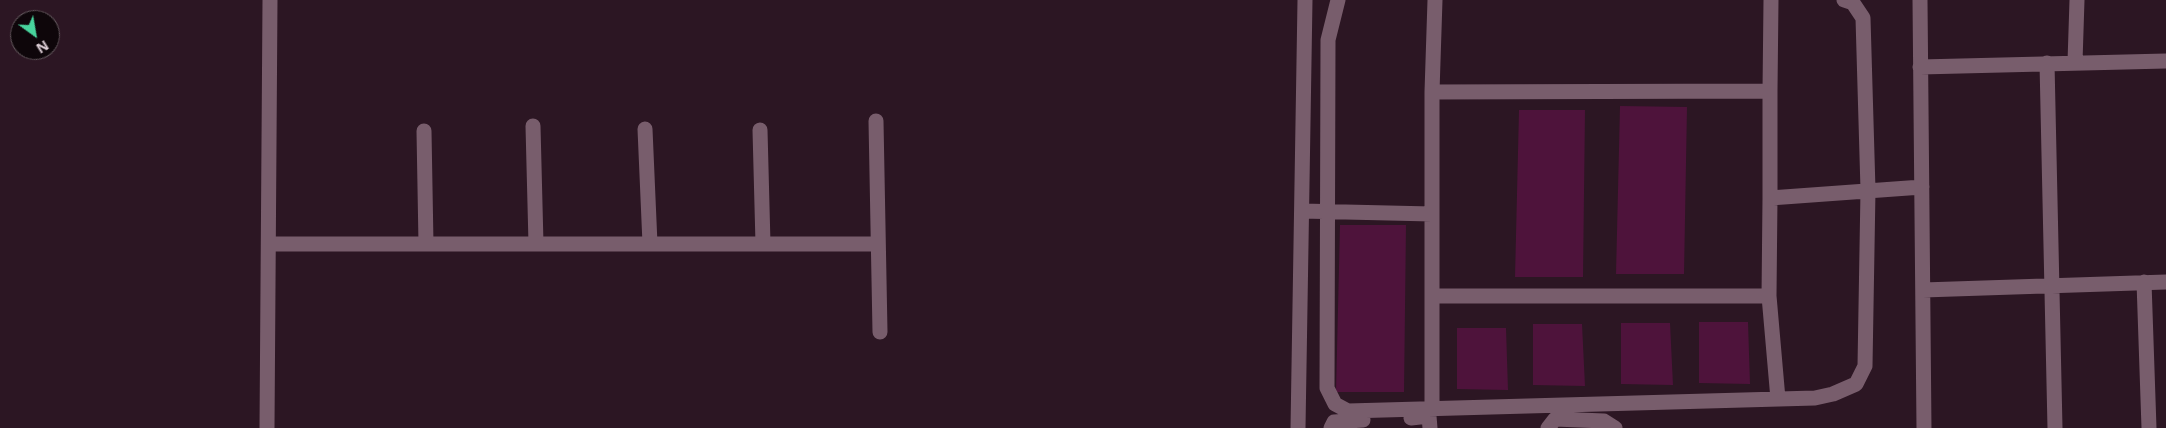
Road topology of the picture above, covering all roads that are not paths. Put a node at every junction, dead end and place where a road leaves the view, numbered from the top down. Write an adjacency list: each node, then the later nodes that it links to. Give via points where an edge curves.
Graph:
1 (270, 0): 26 (street)
2 (1305, 0): 23 (street)
3 (1338, 0): 24 (street, via 1328,40)
4 (1435, 0): 14 (street)
5 (1771, 0): 13 (street)
6 (1844, 0): 21 (street, via 1854,4 1862,18)
7 (1920, 0): 12 (street)
8 (2077, 0): 10 (street)
9 (2166, 60): 10 (street)
10 (2075, 62): 11 (street)
11 (2047, 63): 12 (street); 34 (street)
12 (1920, 67): 20 (street)
13 (1770, 91): 14 (street); 22 (street)
14 (1432, 92): 25 (street)
15 (876, 121): 31 (street)
16 (533, 126): 28 (street)
17 (645, 130): 29 (street)
18 (760, 130): 30 (street)
19 (424, 131): 27 (street)
20 (1922, 187): 21 (street); 35 (street)
21 (1868, 190): 22 (street); 39 (street, via 1865,366 1856,384 1833,394)
22 (1770, 198): 37 (street)
23 (1302, 211): 24 (street); 42 (street)
24 (1327, 211): 25 (street); 40 (street, via 1327,388 1335,404 1348,411)
25 (1432, 214): 36 (street)
26 (269, 244): 27 (street); 41 (street)
27 (426, 244): 28 (street)
28 (536, 244): 29 (street)
29 (650, 244): 30 (street)
30 (763, 244): 31 (street)
31 (878, 244): 38 (street)
32 (2144, 282): 33 (street); 34 (street); 49 (street)
33 (2166, 282)
34 (2052, 285): 35 (street); 48 (street)
35 (1923, 290): 47 (street)
36 (1432, 296): 37 (street); 40 (street)
37 (1769, 296): 39 (street)
38 (880, 332)
39 (1778, 399): 40 (street)
40 (1432, 408)
41 (267, 428)
42 (1298, 428)
43 (1331, 428): 44 (street, via 1334,422 1345,420 1429,416)
44 (1430, 428)
45 (1548, 428): 46 (street, via 1555,419 1604,421)
46 (1614, 428)
47 (1924, 428)
48 (2055, 428)
49 (2148, 428)

